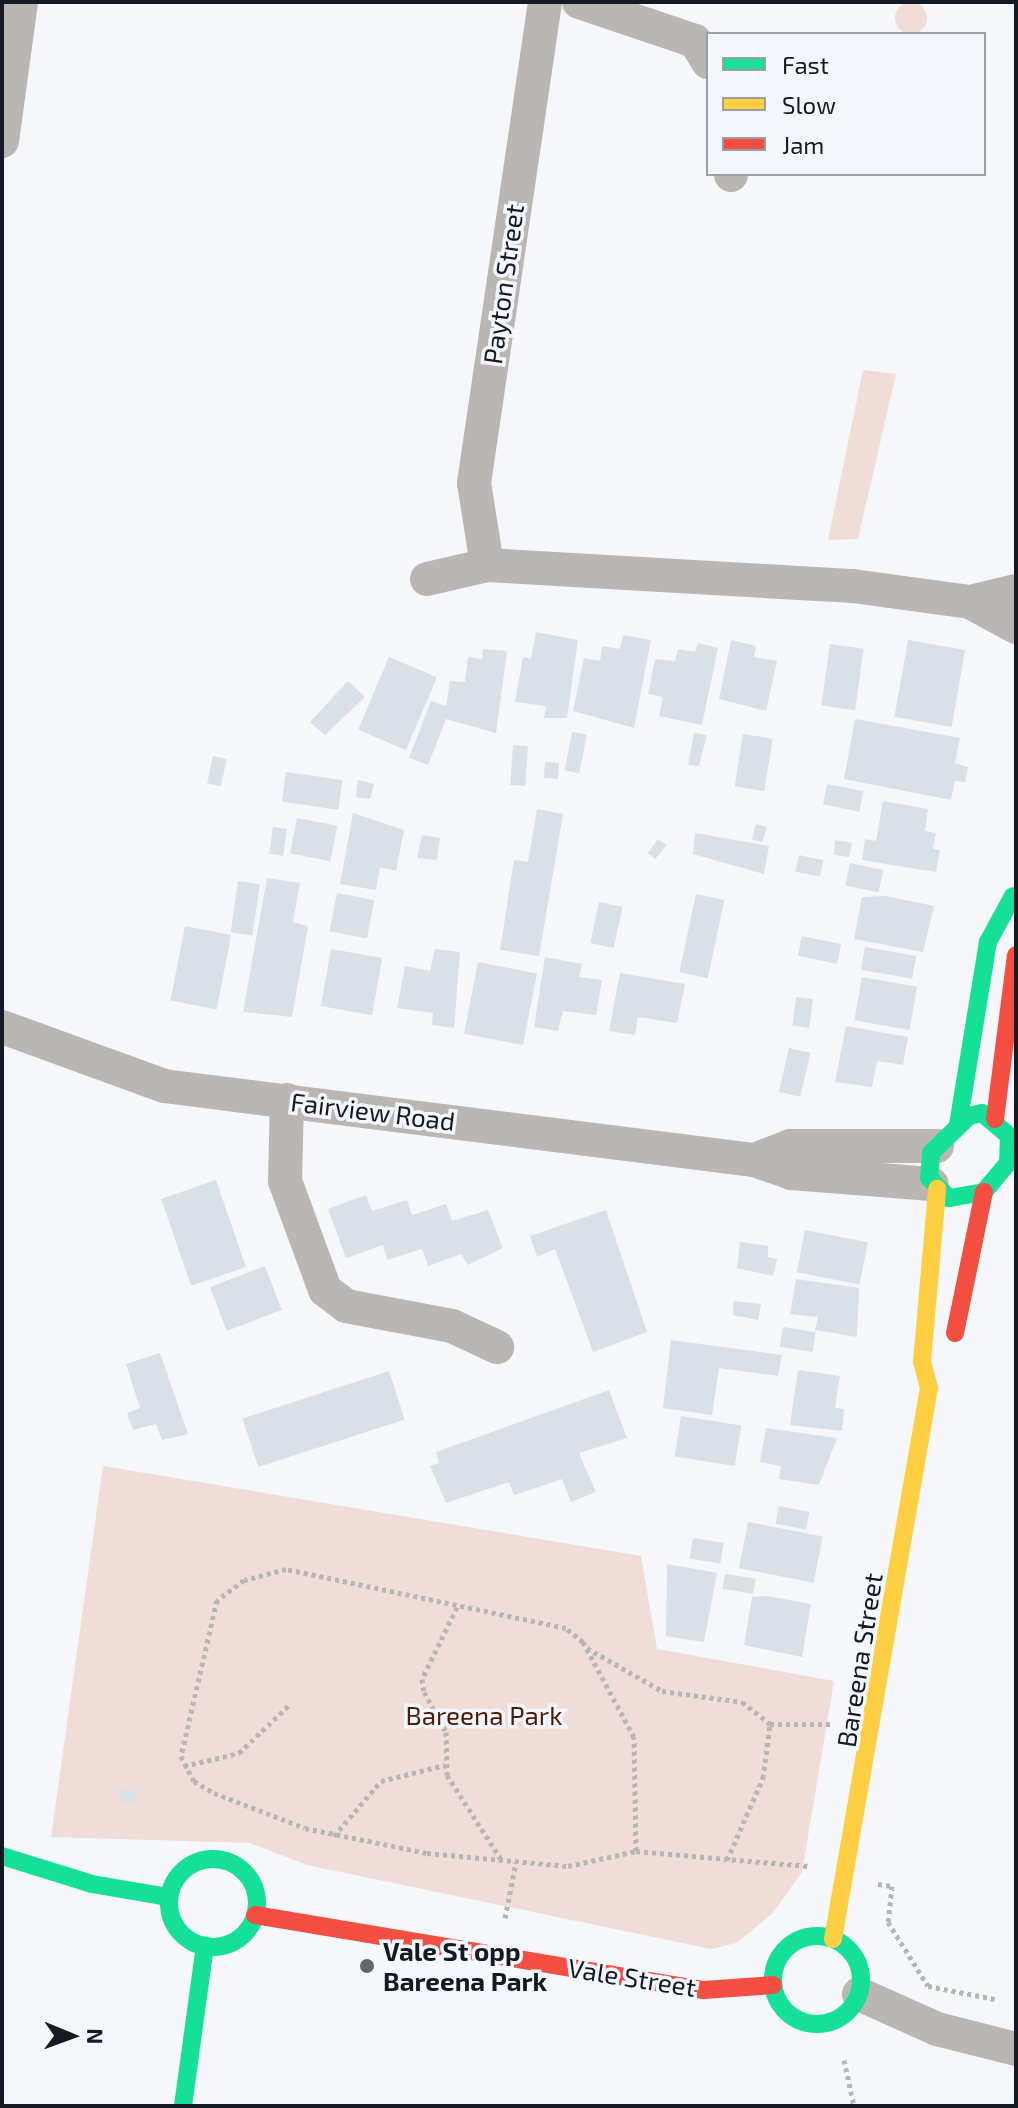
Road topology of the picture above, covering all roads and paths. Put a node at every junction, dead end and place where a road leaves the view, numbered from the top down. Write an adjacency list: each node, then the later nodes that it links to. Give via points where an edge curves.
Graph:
1 (21, 2): 5 (street)
2 (545, 2): 6 (street, Payton Street, via 474,483)
3 (579, 2): 4 (street, via 695,41)
4 (706, 59)
5 (2, 141)
6 (487, 565): 7 (street); 9 (street, via 853,586)
7 (427, 579)
8 (1016, 591): 9 (street)
9 (970, 602): 10 (street)
10 (1016, 627)
11 (1014, 888): 12 (main road); 17 (main road, via 988,942)
12 (1016, 919)
13 (1016, 955): 16 (main road)
14 (2, 1027): 15 (street, Fairview Road, via 164,1086)
15 (287, 1100): 18 (street, Fairview Road); 21 (street, via 285,1181 325,1290 346,1306 452,1326)
16 (1006, 1126): 17 (main road, via 982,1113); 19 (main road, via 1011,1153)
17 (947, 1136): 18 (street, Fairview Road, via 790,1146); 20 (main road, via 928,1163)
18 (754, 1160): 20 (street, Fairview Road, via 791,1173)
19 (1001, 1179): 20 (main road, via 960,1201); 22 (main road, Bareena Street, via 947,1363)
20 (935, 1187): 22 (main road, Bareena Street, via 922,1362)
21 (497, 1347)
22 (929, 1388): 27 (main road, Bareena Street)
23 (457, 1607): 24 (path, via 566,1628); 28 (path, via 422,1679 446,1732); 29 (path, via 315,1572 286,1569 244,1580 214,1608 200,1690 182,1743)
24 (587, 1648): 26 (path, via 604,1653 631,1679 662,1691 742,1702); 31 (path, via 634,1737)
25 (289, 1705): 29 (path, via 239,1753)
26 (770, 1724): 27 (path); 33 (path, via 763,1778)
27 (875, 1725): 41 (main road, Bareena Street)
28 (445, 1765): 30 (path, via 381,1781); 34 (path)
29 (184, 1766): 30 (path, via 214,1793)
30 (334, 1836): 34 (path)
31 (636, 1851): 33 (path); 35 (path, via 598,1864)
32 (2, 1856): 38 (main road, via 92,1884)
33 (727, 1860): 36 (path)
34 (502, 1861): 35 (path)
35 (516, 1862): 40 (path)
36 (819, 1868)
37 (892, 1886): 45 (path, via 888,1922 928,1986)
38 (169, 1897): 39 (main road, via 181,1871 221,1860 246,1874); 42 (main road, via 181,1934)
39 (255, 1915): 42 (main road, via 241,1936); 43 (main road, Vale Street, via 704,1990)
40 (505, 1918)
41 (833, 1939): 43 (main road, via 790,1945); 44 (main road, via 854,1955)
42 (205, 1946): 48 (main road)
43 (773, 1985): 44 (main road, via 786,2013 814,2025 842,2017)
44 (859, 1994): 46 (street, via 937,2029)
45 (995, 1999)
46 (1016, 2049)
47 (844, 2060): 49 (path)
48 (183, 2106)
49 (854, 2106)

